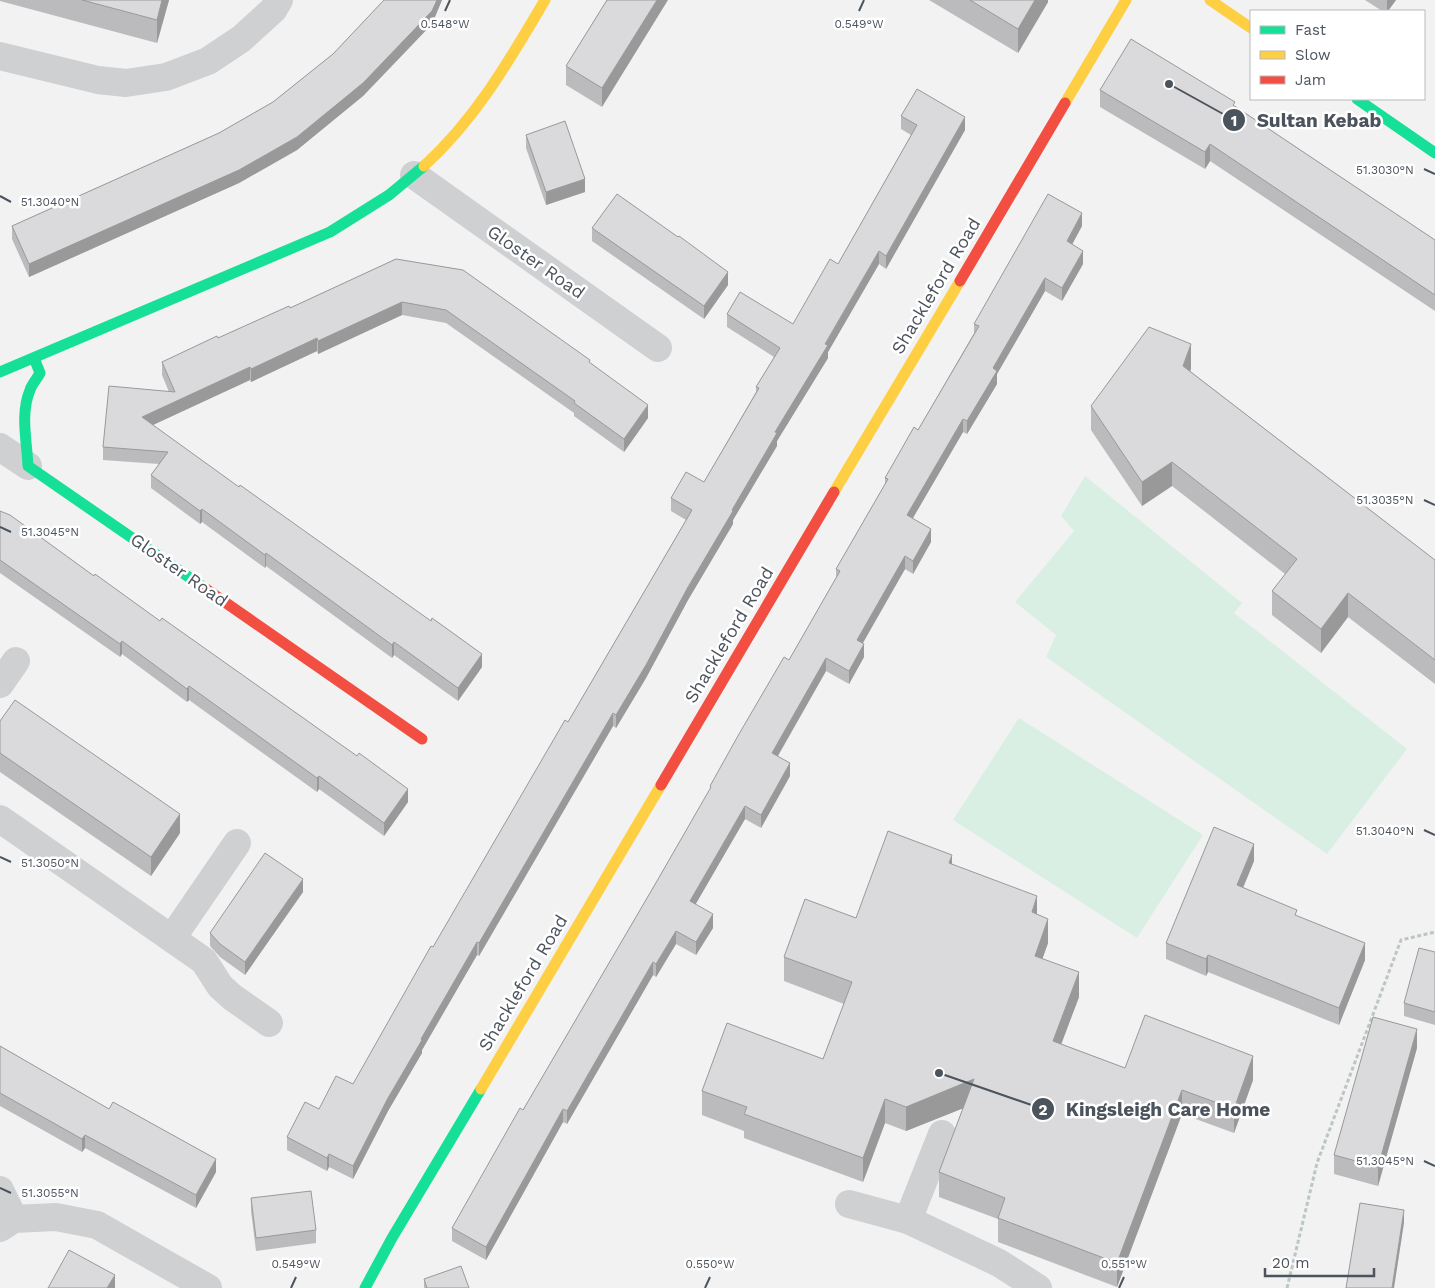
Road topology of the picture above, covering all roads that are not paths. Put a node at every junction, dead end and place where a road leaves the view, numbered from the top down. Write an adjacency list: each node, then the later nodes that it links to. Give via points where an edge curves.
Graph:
1 (279, 0): 6 (street, via 273,10 241,39 208,61 166,77 126,82 98,80)
2 (545, 0): 9 (street, via 473,114)
3 (1126, 0): 28 (street, Shackleford Road)
4 (1210, 0): 5 (street)
5 (1250, 27)
6 (0, 56)
7 (1358, 100): 8 (street)
8 (1435, 153)
9 (414, 175): 10 (street, Gloster Road); 11 (street, via 364,214 330,232)
10 (658, 348)
11 (34, 358): 12 (street); 14 (street, via 40,373 30,392 26,410)
12 (0, 372)
13 (0, 447): 14 (street)
14 (28, 466): 17 (street, Gloster Road)
15 (16, 661): 16 (street)
16 (0, 684)
17 (422, 738)
18 (0, 819): 20 (street)
19 (238, 843): 20 (street)
20 (172, 938): 21 (street, via 204,962 232,997)
21 (269, 1023)
22 (942, 1134): 25 (street)
23 (0, 1190): 26 (street)
24 (849, 1204): 25 (street)
25 (908, 1220): 29 (street, via 999,1263)
26 (7, 1223): 27 (street, via 56,1217 97,1225)
27 (208, 1288)
28 (365, 1288)
29 (1038, 1288)

